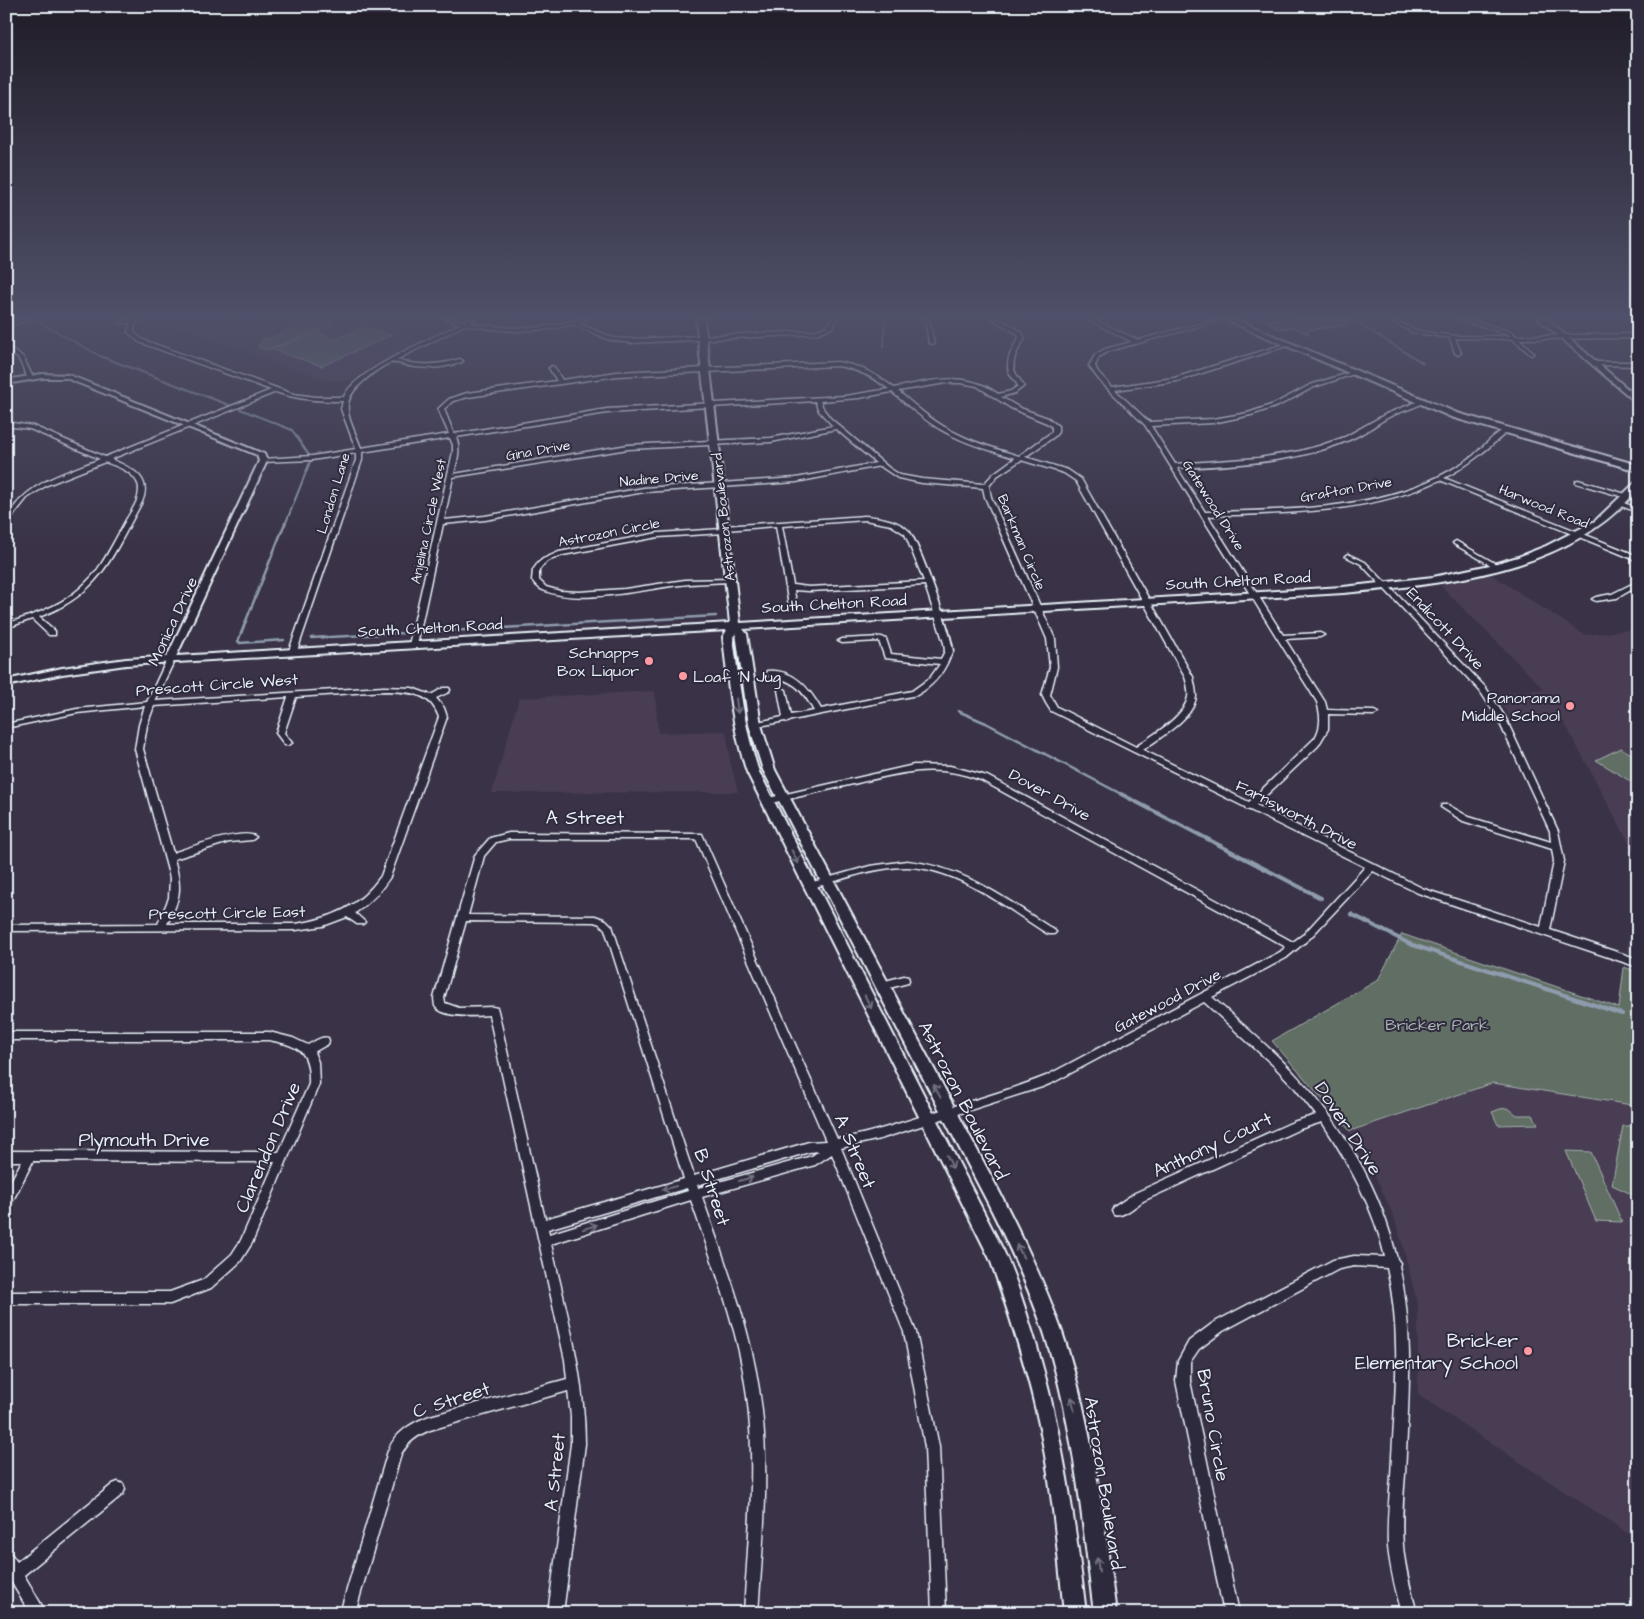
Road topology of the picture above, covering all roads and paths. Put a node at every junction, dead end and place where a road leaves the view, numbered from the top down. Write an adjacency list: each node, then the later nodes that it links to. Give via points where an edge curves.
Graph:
1 (114, 395): 20 (street)
2 (265, 395): 20 (street)
3 (292, 395): 14 (street)
4 (348, 395): 14 (street)
5 (471, 395): 23 (street, Anjelina Circle West, via 451,400 441,409)
6 (709, 395): 17 (main road, Astrozon Boulevard)
7 (874, 395): 15 (street, Barkman Circle)
8 (897, 395): 26 (street, via 946,430)
9 (1003, 395): 13 (street)
10 (1118, 395): 19 (street, Gatewood Drive)
11 (1296, 395): 19 (street, via 1249,414 1200,422)
12 (1403, 395): 16 (main road)
13 (997, 396): 26 (street, Barkman Circle, via 1054,426 1053,435)
14 (346, 399): 25 (street, London Lane, via 345,414)
15 (817, 400): 17 (street, Barkman Circle); 21 (street, via 823,413)
16 (1420, 402): 22 (main road); 30 (street, via 1347,439 1300,454 1242,463)
17 (710, 404): 23 (street, Barkman Circle, via 607,411); 24 (main road, Astrozon Boulevard)
18 (6, 424): 27 (street, via 31,427)
19 (1148, 424): 30 (street, Gatewood Drive)
20 (190, 425): 27 (street); 28 (street, via 257,452)
21 (838, 427): 24 (street, Gina Drive, via 776,439); 29 (street)
22 (1505, 431): 31 (main road); 33 (street, Grafton Drive, via 1466,464)
23 (452, 435): 25 (street, Barkman Circle); 32 (street, Anjelina Circle West, via 456,448)
24 (715, 443): 32 (street, Gina Drive, via 628,448); 36 (main road, Astrozon Boulevard)
25 (359, 450): 28 (street, Barkman Circle); 69 (street, London Lane, via 359,460)
26 (1020, 457): 37 (street, Barkman Circle, via 995,475); 57 (street, via 1066,472 1079,480)
27 (106, 459): 41 (street, via 34,491); 61 (street, via 133,472 142,482 143,495 91,582 72,598)
28 (263, 461): 70 (street, Monica Drive)
29 (880, 464): 36 (street, Nadine Drive, via 803,480); 37 (street, via 898,476 914,480)
30 (1174, 466): 40 (street, Gatewood Drive)
31 (1638, 468)
32 (451, 476): 42 (street, Anjelina Circle West)
33 (1440, 478): 40 (street, Grafton Drive, via 1386,496 1343,505); 45 (street, Harwood Road)
34 (1578, 482): 38 (street)
35 (1638, 483): 38 (main road, South Chelton Road)
36 (719, 486): 42 (street, Nadine Drive, via 644,490 485,518); 44 (main road, Astrozon Boulevard)
37 (986, 486): 59 (street, Barkman Circle)
38 (1624, 500): 39 (street); 45 (main road, South Chelton Road, via 1599,522)
39 (1638, 510)
40 (1205, 514): 55 (street, Gatewood Drive)
41 (6, 521)
42 (441, 522): 68 (street, Anjelina Circle West)
43 (779, 525): 44 (street); 52 (street, via 852,518 890,522 911,538); 53 (street)
44 (724, 529): 50 (main road, Astrozon Boulevard); 50 (street, Astrozon Circle, via 658,535 561,553 540,564 535,580 548,592 566,594)
45 (1578, 534): 48 (street, Harwood Road); 49 (main road, South Chelton Road, via 1544,551)
46 (1456, 543): 49 (street)
47 (1348, 556): 54 (street, Endicott Drive, via 1363,563)
48 (1638, 559)
49 (1496, 566): 54 (main road, South Chelton Road)
50 (730, 580): 62 (main road, Astrozon Boulevard)
51 (1638, 582): 56 (street, via 1614,596)
52 (926, 583): 53 (street, via 809,590); 60 (street)
53 (790, 586): 58 (street)
54 (1386, 586): 55 (main road, South Chelton Road); 92 (street, Endicott Drive, via 1492,703 1554,832)
55 (1254, 595): 57 (main road, South Chelton Road); 66 (street, Gatewood Drive)
56 (1596, 599)
57 (1146, 601): 59 (main road, South Chelton Road); 86 (street, via 1189,677 1192,690 1186,710 1173,724)
58 (792, 604)
59 (1036, 608): 60 (main road, South Chelton Road); 86 (street, Farnsworth Drive, via 1051,639 1054,655 1053,671 1045,691 1047,700 1054,709 1068,717)
60 (938, 613): 62 (main road, South Chelton Road); 71 (street, via 949,650)
61 (34, 617): 63 (street); 64 (street)
62 (735, 625): 68 (main road, South Chelton Road); 83 (main road, Astrozon Boulevard, via 742,634); 88 (main road, Astrozon Boulevard, one-way to 88, via 728,636 739,726 750,766)
63 (6, 626)
64 (52, 633)
65 (1320, 635): 66 (street)
66 (1280, 637): 79 (street, Gatewood Drive)
67 (842, 641): 71 (street, via 882,639 888,656)
68 (413, 645): 69 (main road, South Chelton Road)
69 (293, 651): 70 (main road, South Chelton Road)
70 (171, 658): 73 (main road, South Chelton Road, via 98,665); 78 (street, Monica Drive)
71 (944, 662): 80 (street, via 934,679 914,693)
72 (770, 673): 80 (street, via 796,680 807,691)
73 (6, 683)
74 (446, 690): 77 (street)
75 (782, 690): 82 (street)
76 (293, 694): 77 (street, Prescott Circle West, via 396,689 415,691); 78 (street, Prescott Circle West); 85 (street, via 280,733)
77 (431, 698): 97 (street, Prescott Circle East, via 441,707 442,723 386,877 378,889)
78 (150, 703): 84 (street, Prescott Circle West, via 76,711); 93 (street, Monica Drive, via 139,749)
79 (1324, 712): 81 (street); 89 (street, via 1323,733 1315,744)
80 (819, 713): 82 (street)
81 (1374, 713)
82 (788, 720): 83 (street)
83 (755, 725): 87 (main road, Astrozon Boulevard, via 769,770)
84 (6, 726)
85 (288, 744)
86 (1137, 750): 89 (street, Farnsworth Drive)
87 (783, 797): 88 (street, Dover Drive); 95 (main road, Astrozon Boulevard); 104 (street, Dover Drive, via 914,768 933,766 968,772)
88 (767, 801): 96 (main road, Astrozon Boulevard, one-way to 96)
89 (1249, 806): 94 (street, Farnsworth Drive)
90 (1444, 807): 92 (street, via 1466,819)
91 (252, 837): 93 (street, via 228,839)
92 (1557, 847): 103 (street, Endicott Drive, via 1558,868)
93 (170, 857): 101 (street, Monica Drive, via 176,890)
94 (1371, 867): 103 (street, Farnsworth Drive, via 1449,902); 104 (street, Gatewood Drive)
95 (827, 881): 96 (street); 102 (street, via 887,866 919,865 938,869 958,875); 107 (main road, Astrozon Boulevard)
96 (809, 886): 114 (main road, Astrozon Boulevard, one-way to 114)
97 (350, 913): 99 (street); 101 (street, Prescott Circle East, via 331,921 296,928)
98 (462, 918): 115 (street, A Street, via 480,855 493,840 517,836 699,836); 119 (street, B Street, via 602,918 609,928); 123 (street, A Street, via 440,990 440,1005 456,1012 493,1011)
99 (360, 922)
100 (6, 928): 101 (street, Prescott Circle East)
101 (161, 928)
102 (1051, 932)
103 (1545, 932): 105 (street, Farnsworth Drive)
104 (1294, 947): 108 (street, Gatewood Drive)
105 (1638, 963)
106 (904, 980): 107 (street)
107 (882, 986): 112 (main road, Astrozon Boulevard, one-way to 107)
108 (1205, 997): 112 (street, Gatewood Drive, via 1050,1080); 113 (street, Dover Drive, via 1269,1055)
109 (6, 1036): 111 (street, via 269,1036 299,1043)
110 (324, 1041): 111 (street)
111 (307, 1051): 118 (street, Clarendon Drive, via 313,1059 314,1084)
112 (948, 1113): 114 (street); 137 (main road, Astrozon Boulevard, one-way to 112, via 1079,1436 1068,1382 1053,1334 1025,1262)
113 (1324, 1116): 122 (street, Anthony Court, via 1297,1124 1139,1197); 125 (street, Dover Drive, via 1366,1187)
114 (928, 1119): 115 (street); 136 (main road, Astrozon Boulevard, one-way to 136, via 998,1258 1031,1352 1058,1481)
115 (834, 1146): 119 (street, via 809,1147); 120 (street, one-way to 115, via 815,1160); 135 (street, A Street, via 910,1332 932,1447)
116 (6, 1156): 117 (street, Plymouth Drive)
117 (30, 1156): 118 (street, Plymouth Drive); 121 (street)
118 (282, 1157): 126 (street, Clarendon Drive, via 246,1243 236,1258 208,1284 170,1298)
119 (691, 1182): 120 (street, B Street); 123 (street, one-way to 123)
120 (695, 1194): 124 (street, one-way to 120); 134 (street, B Street, via 741,1327 753,1392 757,1491)
121 (6, 1202)
122 (1118, 1211)
123 (540, 1226): 124 (street, A Street)
124 (544, 1241): 127 (street, A Street)
125 (1394, 1263): 138 (street, Bruno Circle, via 1354,1261 1337,1264 1218,1327 1194,1344 1184,1361 1183,1381); 139 (street, Dover Drive, via 1403,1323 1395,1536 1400,1576)
126 (6, 1298)
127 (574, 1383): 132 (street, C Street, via 430,1423 402,1438 395,1451); 133 (street, A Street, via 578,1444)
128 (118, 1490): 130 (street)
129 (6, 1559): 130 (street)
130 (15, 1573): 131 (street)
131 (39, 1613)
132 (347, 1613)
133 (555, 1613)
134 (751, 1613)
135 (939, 1613)
136 (1075, 1613)
137 (1105, 1613)
138 (1232, 1613)
139 (1410, 1613)

